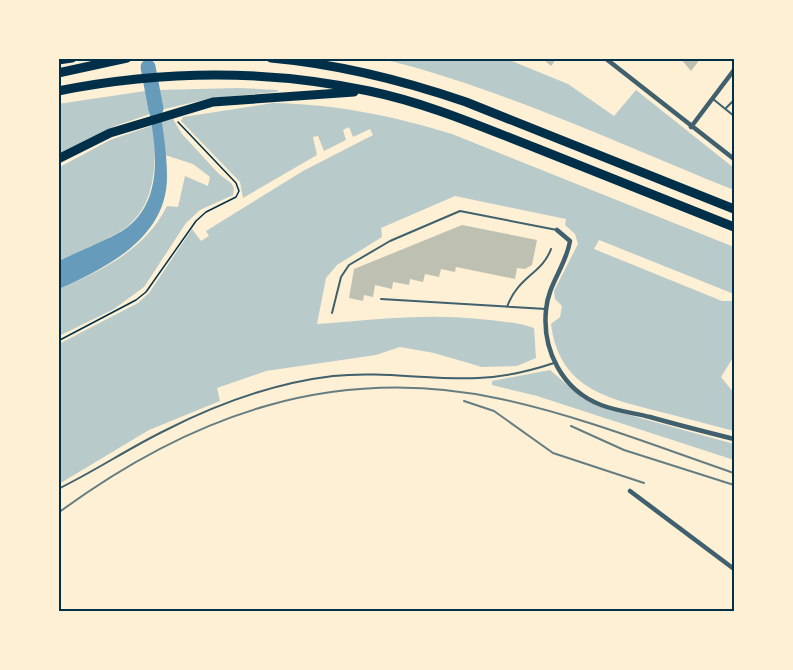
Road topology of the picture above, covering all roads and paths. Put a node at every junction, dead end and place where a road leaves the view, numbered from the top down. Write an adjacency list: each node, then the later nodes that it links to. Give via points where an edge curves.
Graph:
1 (72, 58): 5 (highway)
2 (127, 58): 6 (highway)
3 (271, 58): 19 (highway, via 384,76 423,87)
4 (605, 58): 16 (street)
5 (58, 60)
6 (91, 62): 8 (highway)
7 (735, 70): 11 (street)
8 (58, 73)
9 (58, 91): 10 (highway, via 161,76 248,74)
10 (371, 91): 17 (highway, via 213,102 110,133); 20 (highway, via 469,122)
11 (712, 99): 13 (lane); 16 (street)
12 (735, 100): 13 (lane)
13 (726, 108): 14 (lane)
14 (735, 116)
15 (178, 122): 27 (path, via 236,183 236,197 196,221 146,292)
16 (691, 127): 18 (street)
17 (58, 159)
18 (735, 159)
19 (735, 209)
20 (735, 227)
21 (557, 230): 25 (street, via 570,241); 26 (lane, via 460,211 386,243 349,265 341,277)
22 (551, 249): 24 (lane, via 544,262 516,286)
23 (381, 299): 24 (lane)
24 (507, 306): 25 (lane)
25 (546, 309): 28 (street, via 546,342)
26 (332, 313)
27 (58, 341)
28 (554, 363): 29 (street, via 576,390 601,405); 30 (lane, via 509,375 478,378 376,373 266,388 166,430)
29 (735, 439)
30 (58, 489)
31 (630, 491): 32 (street)
32 (735, 569)

